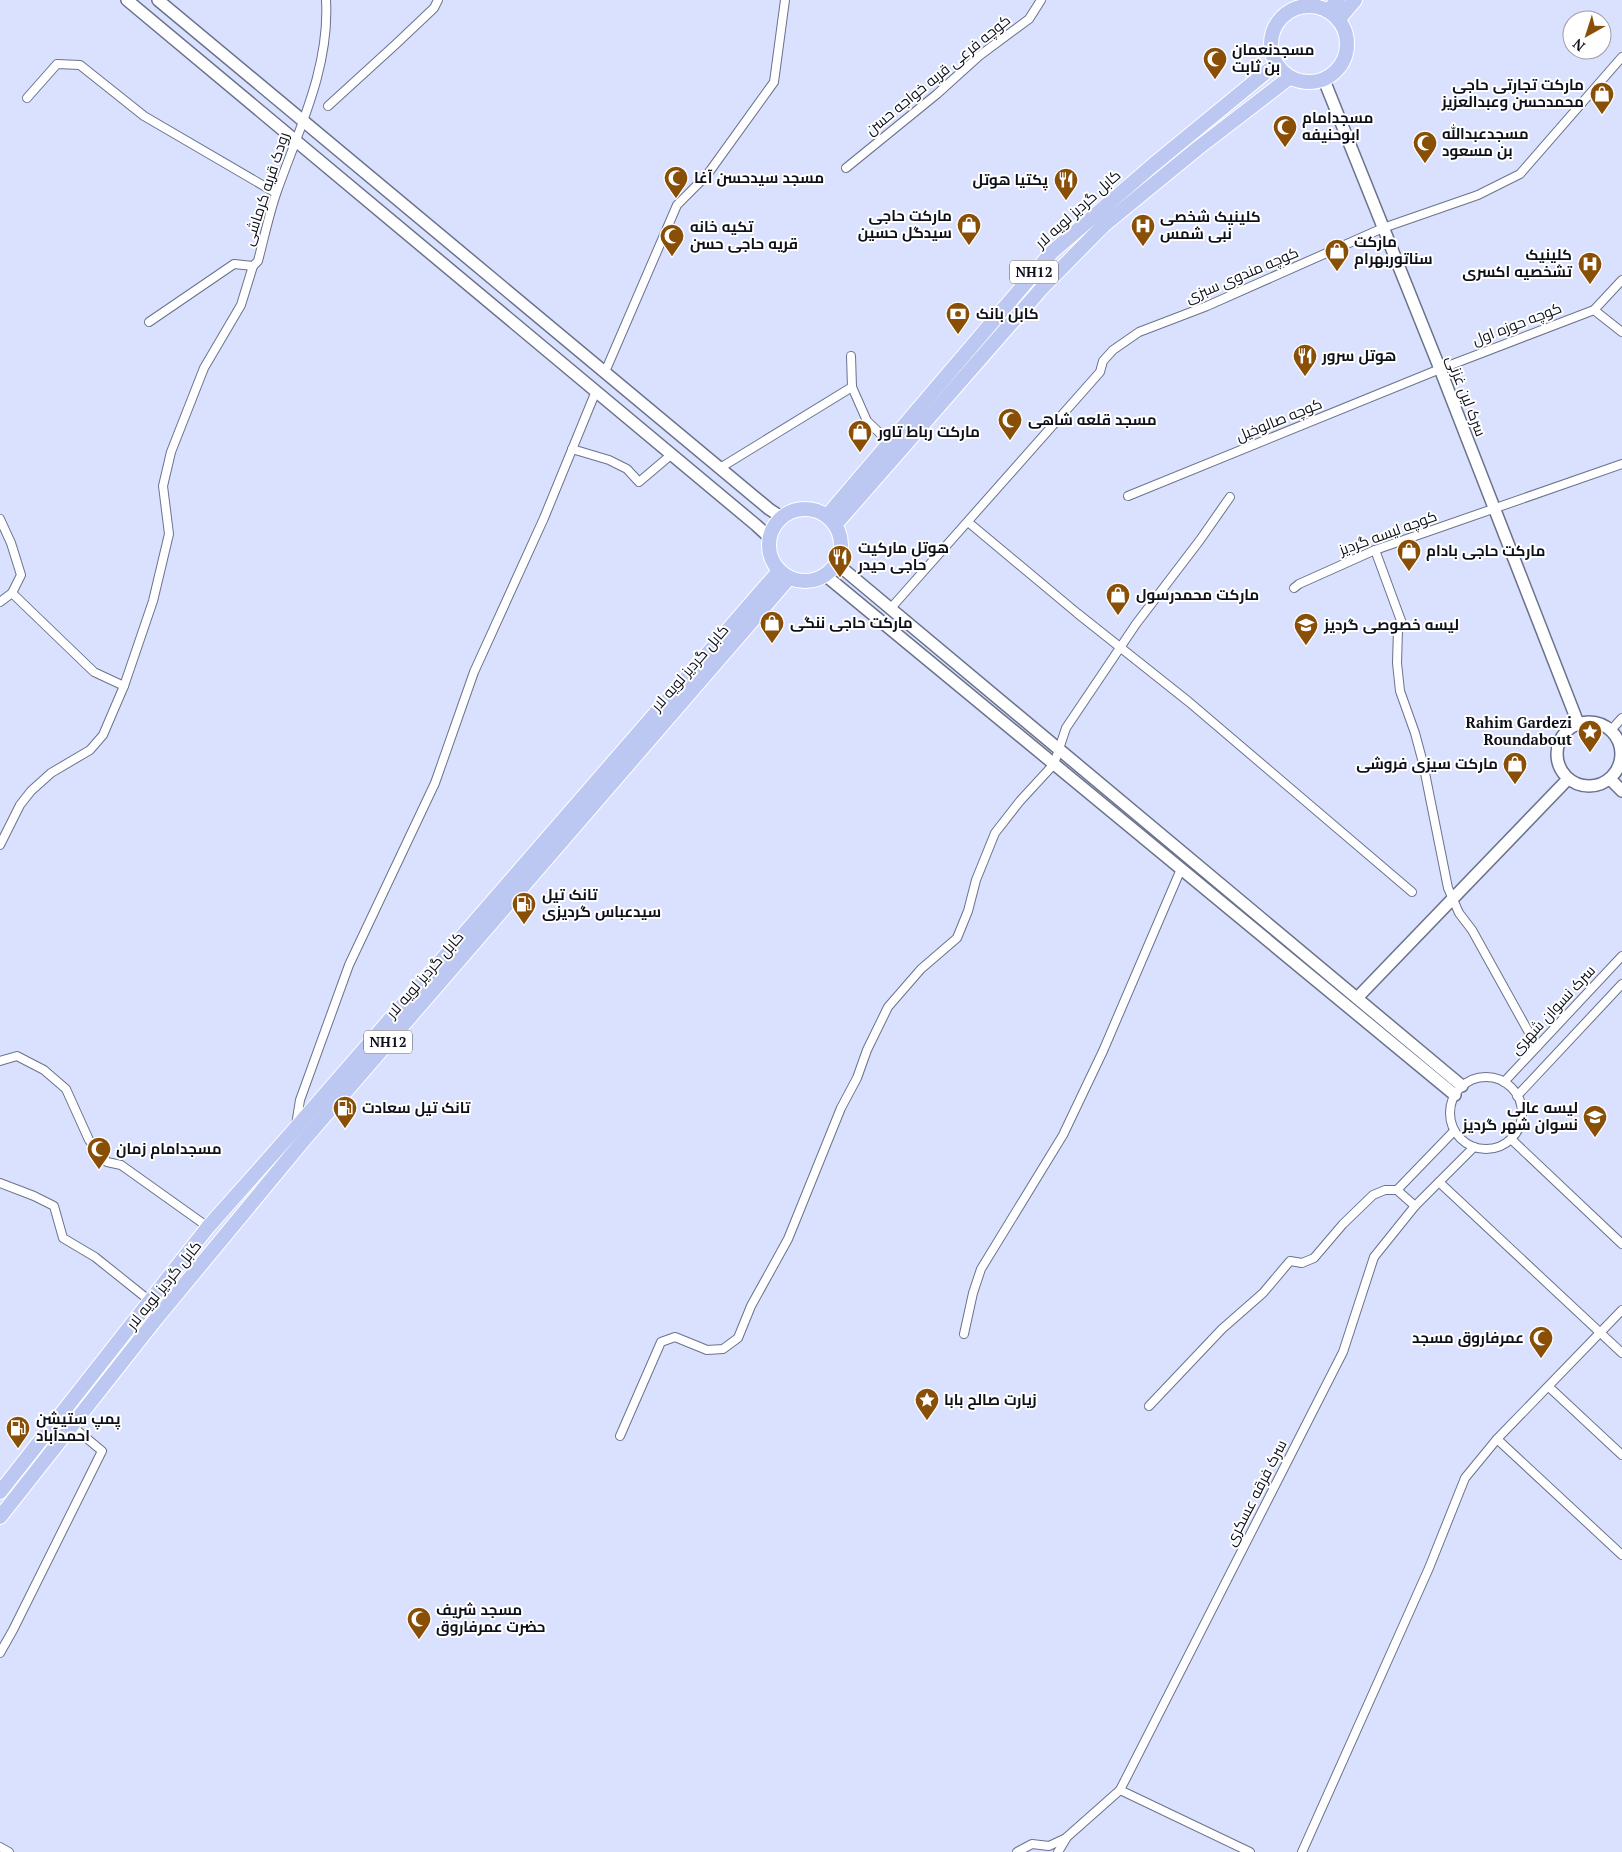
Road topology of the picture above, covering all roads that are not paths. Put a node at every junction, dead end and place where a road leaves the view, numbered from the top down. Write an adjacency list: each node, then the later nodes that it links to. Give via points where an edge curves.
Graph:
1 (127, 0): 18 (street)
2 (158, 0): 17 (street)
3 (326, 0): 17 (street, رودک قریه کرماشی, via 325,40)
4 (438, 0): 16 (street, via 434,8)
5 (784, 0): 29 (street, via 774,82 707,175 677,206)
6 (1041, 0): 19 (street, کوچه فرعی قریه خواجه حسن, via 1029,19 979,56)
7 (1338, 0): 10 (highway)
8 (1355, 0): 10 (highway)
9 (1291, 5): 10 (highway, via 1310,6); 12 (highway, via 1275,25 1271,36 1270,48)
10 (1333, 15): 14 (highway, via 1346,36 1346,54 1342,65)
11 (1622, 57): 21 (street, کوچه مندوی سبزی, via 1520,174 1478,194)
12 (1276, 64): 13 (highway); 32 (highway, کابل گردیز لویه لار / NH12, via 1052,252)
13 (1289, 78): 14 (highway, via 1312,83); 42 (highway, کابل گردیز لویه لار / NH12, via 1097,232)
14 (1324, 80): 21 (street, سرک لین غزنی)
15 (26, 98): 20 (street, via 57,64 80,65 144,116)
16 (328, 106)
17 (304, 121): 18 (street, رودک قریه کرماشی); 29 (street)
18 (296, 141): 20 (street, رودک قریه کرماشی); 31 (street)
19 (846, 168)
20 (276, 193): 22 (street, رودک قریه کرماشی, via 258,261)
21 (1383, 228): 28 (street, سرک لین غزنی); 43 (street, کوچه مندوی سبزی, via 1207,306 1139,332 1103,361 1100,372)
22 (253, 266): 25 (street, رودک قریه کرماشی, via 234,264); 54 (street, via 241,306 204,368 170,452 163,486 169,534 153,601)
23 (1622, 280): 24 (street)
24 (1594, 310): 26 (street); 28 (street, کوچه حوزه اول)
25 (149, 322)
26 (1622, 332)
27 (851, 356): 30 (street)
28 (1440, 369): 37 (street, کوچه صالوخیل); 39 (street, سرک لین غزنی)
29 (604, 372): 36 (street)
30 (852, 387): 32 (street, via 867,422); 36 (street)
31 (596, 391): 33 (street); 34 (street)
32 (890, 442): 42 (highway, کابل گردیز لویه لار / NH12)
33 (572, 449): 34 (street, via 628,469 639,482); 75 (street, via 474,672 435,784 349,965 300,1100)
34 (672, 454): 44 (street)
35 (1622, 464): 39 (street, کوچه لیسه گردیز)
36 (720, 468): 40 (street)
37 (1128, 496)
38 (1230, 497): 53 (street)
39 (1494, 510): 45 (street, کوچه لیسه گردیز); 56 (street, سرک لین غزنی)
40 (781, 517): 42 (highway, via 804,508 816,510); 44 (highway)
41 (0, 519): 50 (street, via 21,576)
42 (831, 520): 46 (highway, via 840,536 841,547)
43 (968, 522): 52 (street); 53 (street)
44 (769, 537): 47 (highway, via 772,561)
45 (1374, 550): 49 (street, کوچه لیسه گردیز); 66 (street, via 1403,626 1398,630 1400,691 1419,748)
46 (836, 563): 48 (highway); 52 (street)
47 (784, 575): 48 (highway, via 800,582); 75 (highway, کابل گردیز لویه لار / NH12); 92 (highway, کابل گردیز لویه لار / NH12, via 303,1140)
48 (825, 575): 59 (street)
49 (1294, 588)
50 (12, 593): 51 (street); 54 (street, via 94,672)
51 (0, 602)
52 (891, 608): 58 (street)
53 (1120, 647): 58 (street, via 1066,728); 65 (street)
54 (124, 686): 63 (street, via 103,735 90,750 51,773 31,791 20,805)
55 (1622, 718): 57 (street)
56 (1578, 723): 57 (street, via 1601,723); 60 (street, via 1568,729 1557,748 1561,770)
57 (1611, 730): 61 (street, via 1622,749 1619,766)
58 (1059, 749): 59 (street); 69 (street)
59 (1054, 764): 64 (street); 93 (street, via 994,833 957,938 921,969 888,1007 841,1108 788,1239 738,1338 724,1349 708,1350 675,1337 661,1342)
60 (1568, 778): 61 (street, via 1589,786); 66 (street)
61 (1610, 780): 62 (street)
62 (1622, 791)
63 (0, 845)
64 (1181, 869): 73 (street); 88 (street, via 1064,1135 981,1269)
65 (1412, 892)
66 (1453, 899): 69 (street); 70 (street)
67 (1622, 956): 70 (street, سرک نسوان شهری)
68 (1622, 984): 74 (street)
69 (1357, 998): 73 (street)
70 (1537, 1047): 72 (street, سرک نسوان شهری)
71 (0, 1061): 83 (street, via 18,1056 44,1070 66,1089 89,1140 107,1162 121,1165)
72 (1504, 1082): 73 (street, via 1482,1078 1471,1080); 74 (street)
73 (1458, 1090): 76 (street, via 1450,1112)
74 (1518, 1096): 77 (street, via 1522,1116)
75 (295, 1129): 83 (highway, کابل گردیز لویه لار / NH12)
76 (1454, 1131): 78 (street); 81 (street)
77 (1511, 1139): 78 (street, via 1492,1149); 84 (street)
78 (1474, 1147): 79 (street, سرک فرقه عسکری)
79 (1439, 1182): 82 (street, سرک فرقه عسکری); 87 (street)
80 (0, 1183): 85 (street, via 54,1206 63,1238 95,1257)
81 (1397, 1190): 82 (street); 91 (street, via 1373,1195 1314,1258 1302,1263 1290,1262)
82 (1415, 1206): 100 (street, سرک فرقه عسکری, via 1374,1257 1343,1352)
83 (208, 1227): 85 (highway, کابل گردیز لویه لار / NH12)
84 (1622, 1244)
85 (150, 1301): 96 (highway, کابل گردیز لویه لار / NH12)
86 (1622, 1310): 87 (street)
87 (1600, 1332): 89 (street); 90 (street)
88 (964, 1334)
89 (1622, 1353)
90 (1548, 1387): 94 (street); 95 (street)
91 (1149, 1406)
92 (72, 1426): 97 (highway, کابل گردیز لویه لار / NH12); 99 (street, via 102,1451)
93 (620, 1436)
94 (1497, 1439): 98 (street); 107 (street, via 1466,1478)
95 (1622, 1455)
96 (0, 1492)
97 (0, 1517)
98 (1622, 1555)
99 (0, 1653)
100 (1120, 1790): 101 (street, سرک فرقه عسکری); 106 (street)
101 (1067, 1837): 104 (street, via 1050,1846 1032,1844); 105 (street, سرک فرقه عسکری)
102 (0, 1847): 103 (street)
103 (9, 1852)
104 (1016, 1852)
105 (1058, 1852)
106 (1250, 1852)
107 (1302, 1852)

